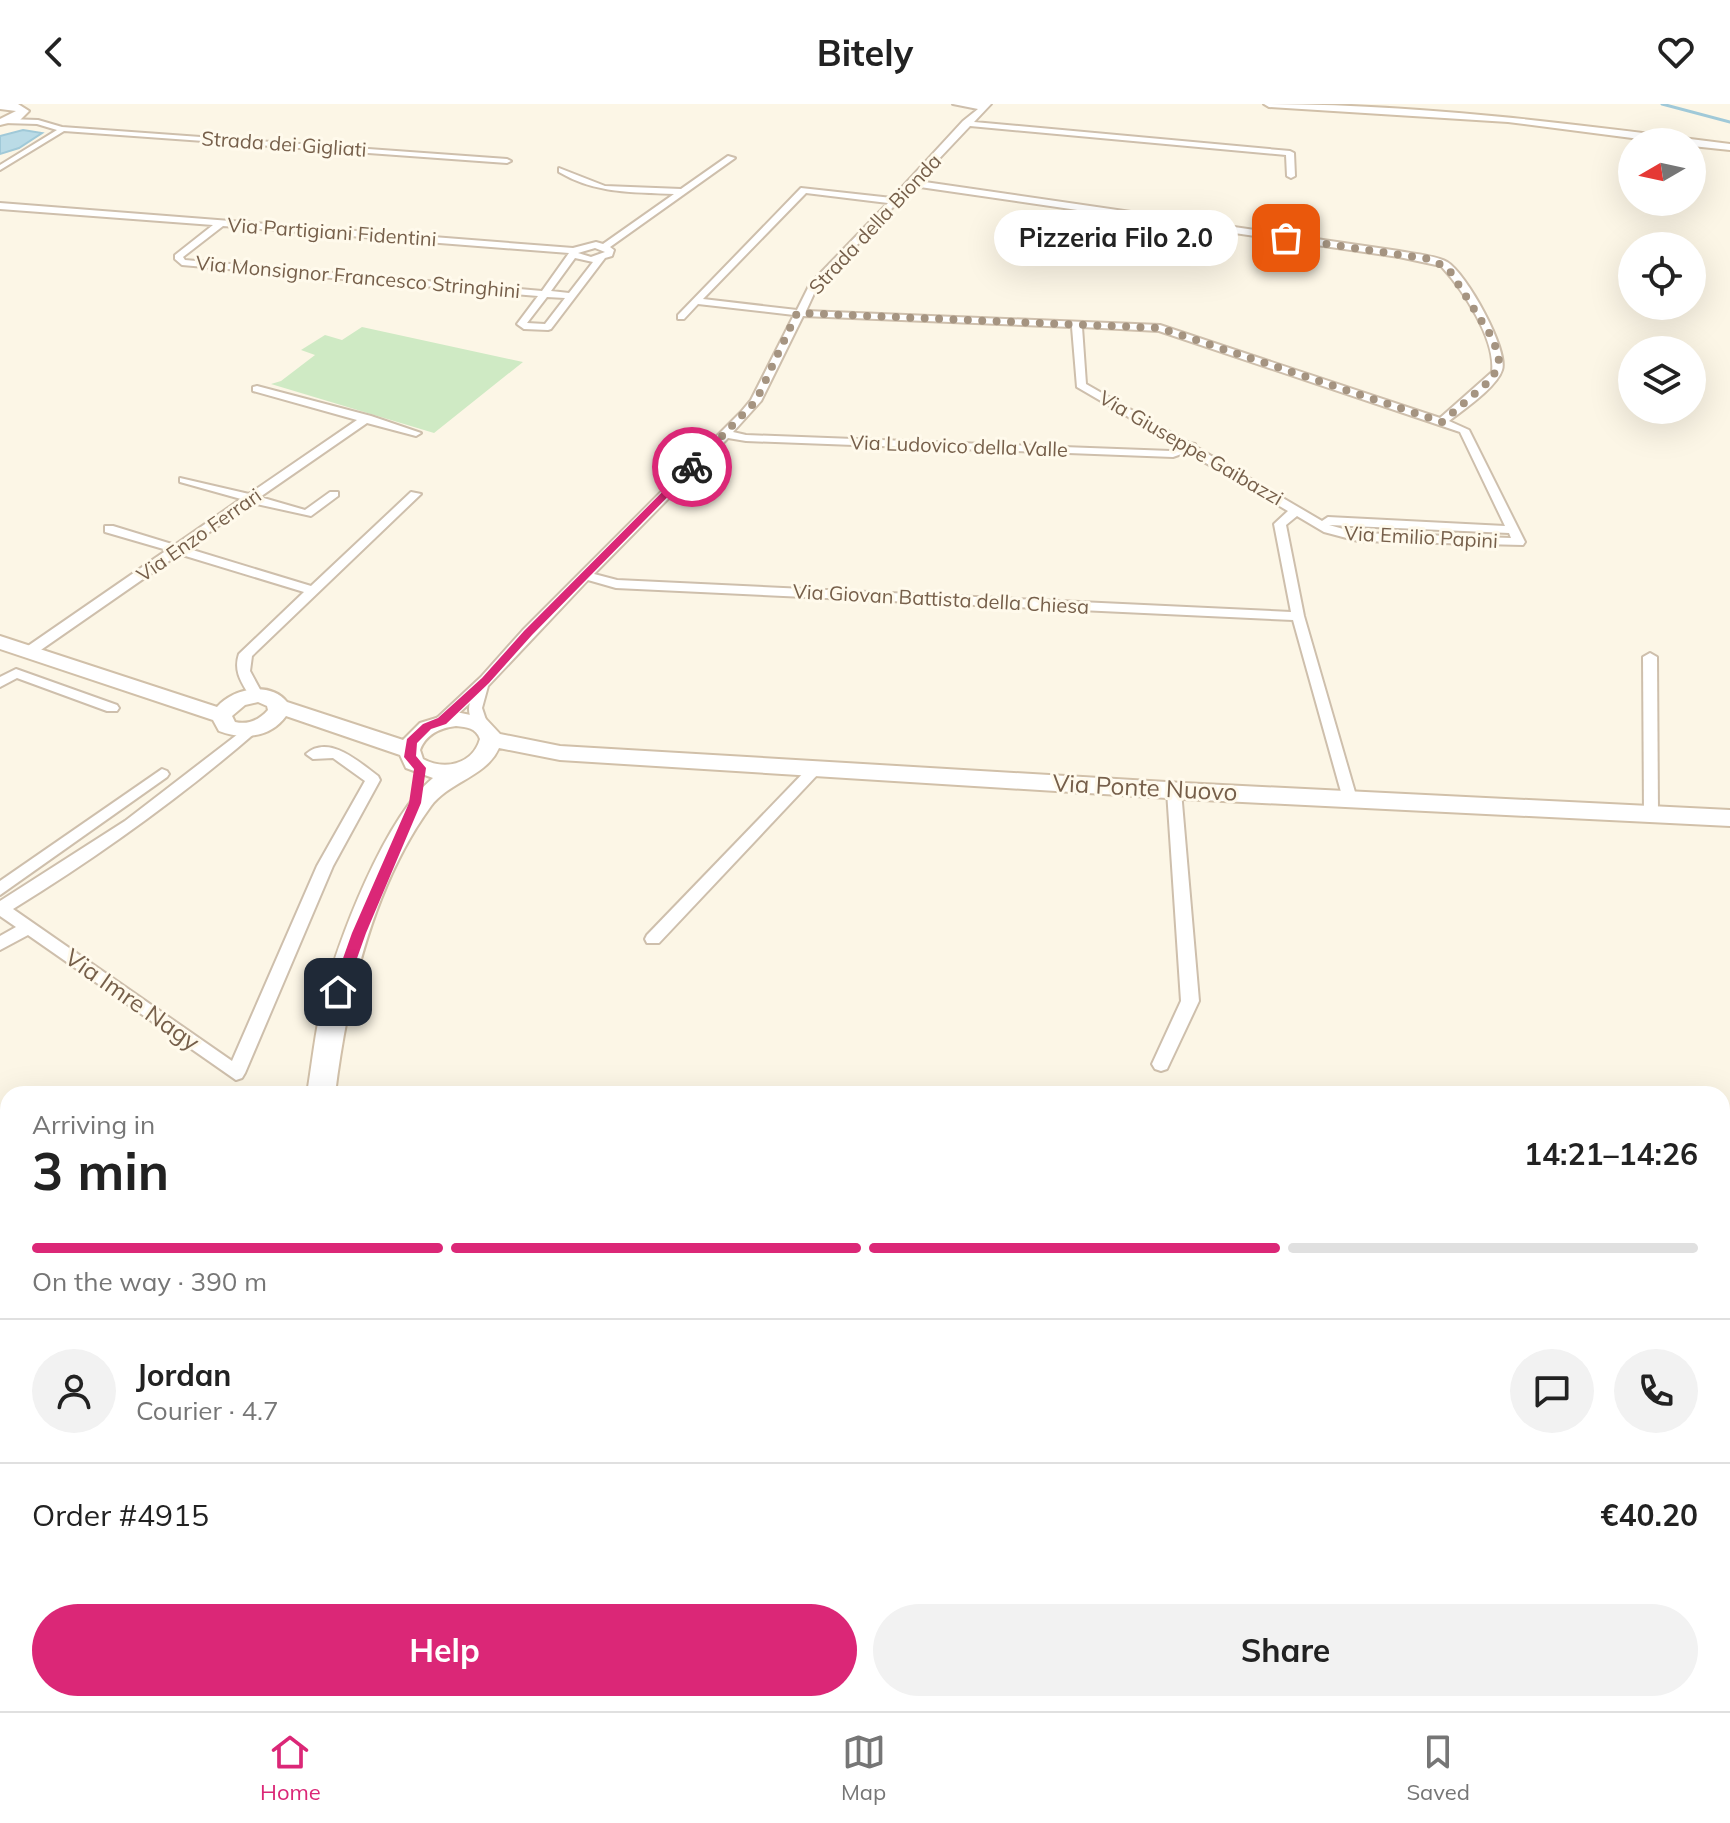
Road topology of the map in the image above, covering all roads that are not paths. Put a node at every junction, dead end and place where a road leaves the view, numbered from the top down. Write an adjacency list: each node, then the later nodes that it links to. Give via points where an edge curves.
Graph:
1 (957, 104): 3 (street)
2 (1269, 104): 9 (street, via 1508,119)
3 (981, 106): 7 (street, Strada della Bionda)
4 (19, 108): 5 (street); 6 (street)
5 (4, 122): 6 (street)
6 (38, 122): 8 (street)
7 (966, 126): 14 (street, via 1290,153); 15 (street, Strada della Bionda)
8 (61, 129): 11 (street, Strada dei Gigliati); 12 (street)
9 (1730, 147)
10 (731, 158): 16 (street)
11 (507, 161)
12 (0, 168)
13 (562, 170): 16 (street, via 594,187)
14 (1291, 176)
15 (912, 183): 17 (street, Strada della Bionda); 33 (street, via 1429,259 1448,268 1497,350 1499,367)
16 (684, 192): 22 (street)
17 (895, 201): 27 (street, via 804,190); 28 (street, Strada della Bionda, via 813,286)
18 (0, 206): 19 (street, Via Partigiani Fidentini)
19 (89, 213): 20 (street, Via Partigiani Fidentini, via 58,220); 21 (street, Via Partigiani Fidentini)
20 (0, 215)
21 (220, 224): 23 (street, Via Partigiani Fidentini); 25 (street, Via Monsignor Francesco Stringhini, via 178,257 182,262)
22 (606, 246): 23 (street, via 586,245); 24 (street, via 610,252)
23 (575, 253): 24 (street, via 585,259); 25 (street)
24 (601, 258): 26 (street)
25 (546, 293): 26 (street); 26 (street, via 524,326 548,327)
26 (572, 296)
27 (696, 301): 28 (street, Via Emilio Papini); 29 (street)
28 (797, 313): 30 (street, Via Emilio Papini); 35 (street, Strada della Bionda, via 756,401)
29 (681, 317)
30 (1077, 325): 33 (street, Via Emilio Papini, via 1160,328); 36 (street, Via Giuseppe Gaibazzi, via 1081,385)
31 (257, 389): 32 (street)
32 (367, 418): 34 (street); 40 (street, Via Enzo Ferrari)
33 (1442, 422): 41 (street, Via Emilio Papini, via 1468,435 1516,536 1358,537 1328,529)
34 (416, 433)
35 (726, 434): 36 (street, Via Ludovico della Valle, via 1173,454); 44 (street, Strada della Bionda)
36 (1191, 446): 41 (street, Via Giuseppe Gaibazzi)
37 (184, 480): 40 (street)
38 (334, 494): 40 (street, via 307,514)
39 (415, 494): 45 (street)
40 (251, 499): 43 (street, Via Enzo Ferrari)
41 (1297, 509): 46 (street, Via Giuseppe Gaibazzi, via 1280,524)
42 (109, 529): 43 (street)
43 (178, 551): 45 (street); 48 (street, Via Enzo Ferrari)
44 (585, 575): 46 (street, Via Giovan Battista della Chiesa, via 616,584); 50 (street, Strada della Bionda)
45 (312, 590): 52 (street, via 246,654)
46 (1298, 616): 67 (street, Via Giuseppe Gaibazzi)
47 (0, 642): 48 (street)
48 (30, 651): 52 (street, via 190,705)
49 (1650, 657): 68 (street)
50 (486, 680): 55 (street, Strada della Bionda); 58 (street, via 475,701)
51 (0, 683): 54 (street, via 16,673)
52 (236, 703): 53 (street, Via Ponte Nuovo, via 273,698); 56 (street, Via Ponte Nuovo, via 237,730); 62 (street)
53 (279, 706): 56 (street, via 276,715); 57 (street, Via Ponte Nuovo)
54 (112, 708)
55 (435, 724): 57 (street, Via Ponte Nuovo); 58 (street, Via Ponte Nuovo, via 456,719); 61 (street, via 411,742)
56 (259, 727): 57 (street, Via Ponte Nuovo); 62 (street)
57 (350, 728): 61 (street, Via Ponte Nuovo)
58 (486, 731): 59 (street, Via Ponte Nuovo); 63 (street, via 491,746)
59 (560, 753): 63 (street, Via Ponte Nuovo); 64 (street, Via Ponte Nuovo)
60 (313, 754): 73 (street, Via Imre Nagy, via 336,753 373,780 325,866 236,1073)
61 (415, 759): 63 (street, Via Ponte Nuovo, via 441,773); 70 (street)
62 (215, 761): 72 (street)
63 (472, 765): 70 (street, via 447,779)
64 (815, 769): 66 (street, Via Ponte Nuovo); 74 (street)
65 (162, 774): 71 (street)
66 (1174, 791): 67 (street, Via Ponte Nuovo); 76 (street, via 1190,1001)
67 (1350, 799): 68 (street, Via Ponte Nuovo)
68 (1651, 814): 69 (street, Via Ponte Nuovo)
69 (1730, 818)
70 (410, 820): 77 (street, via 338,992)
71 (0, 889): 72 (street, Via Imre Nagy)
72 (6, 905): 73 (street, Via Imre Nagy)
73 (28, 927): 75 (street)
74 (653, 939)
75 (0, 944)
76 (1161, 1064)
77 (322, 1086)

